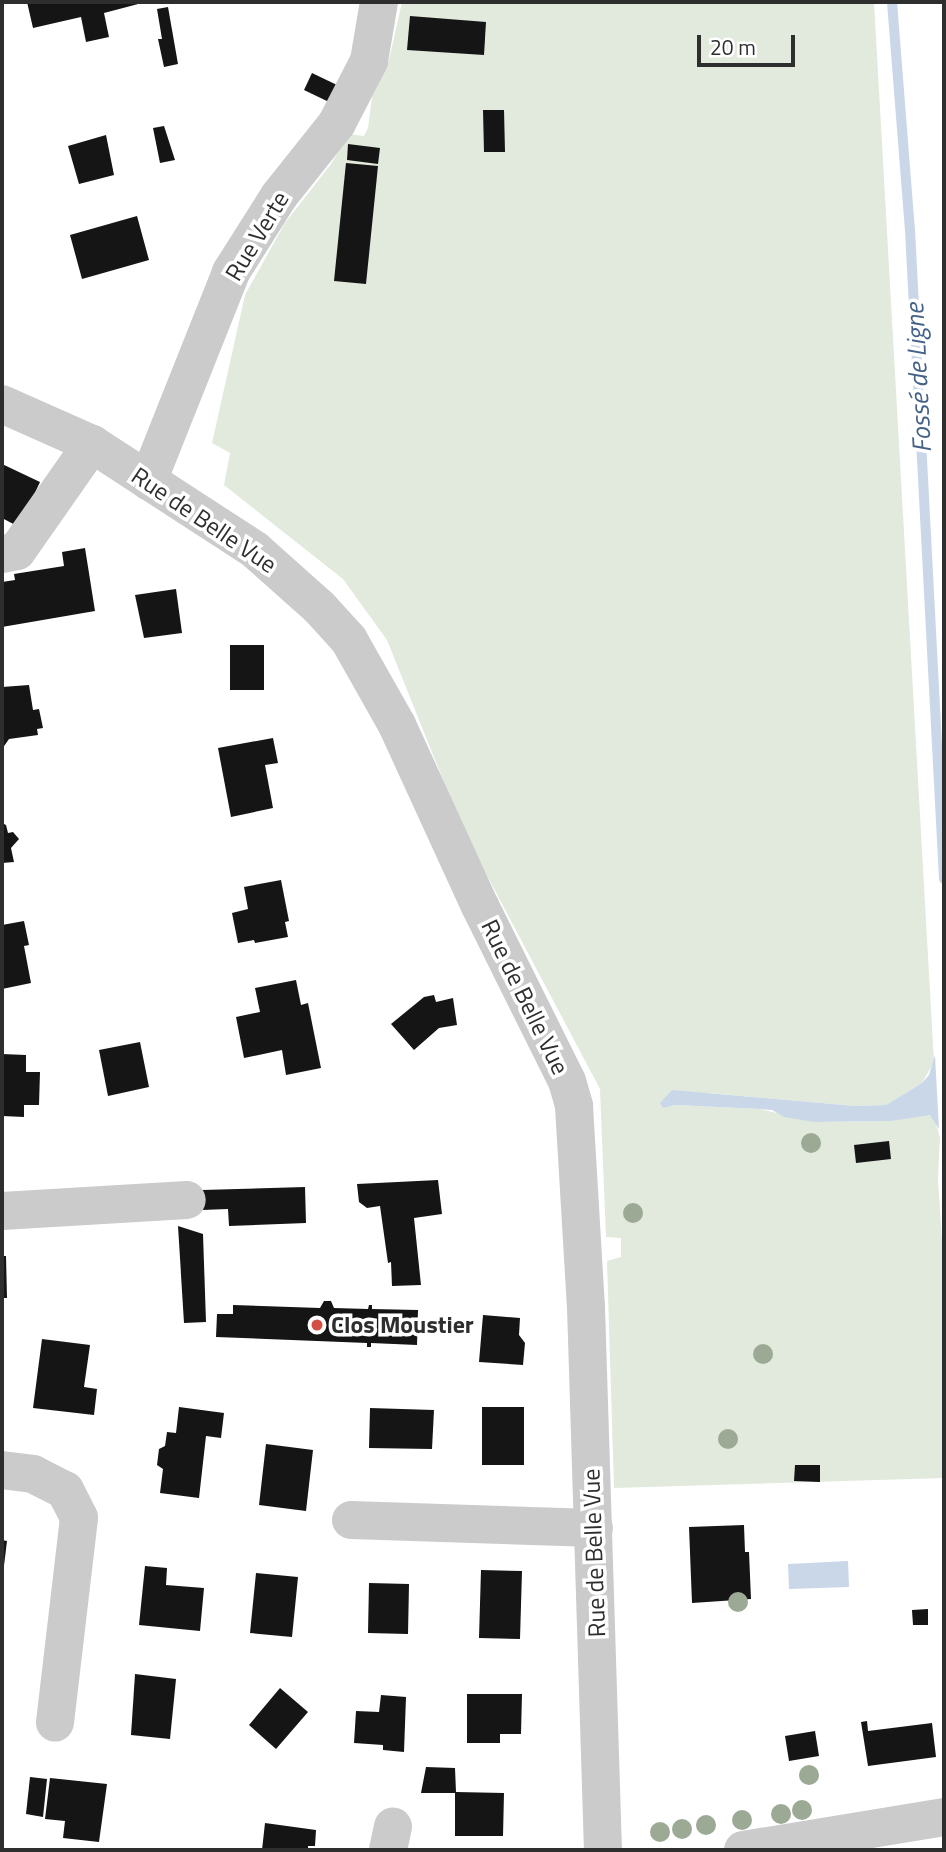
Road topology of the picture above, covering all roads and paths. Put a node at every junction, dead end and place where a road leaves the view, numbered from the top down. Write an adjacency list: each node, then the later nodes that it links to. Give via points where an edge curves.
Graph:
1 (379, 2): 4 (street, Rue Verte, via 369,61 337,123 279,196 232,272)
2 (2, 404): 3 (street, Rue de Belle Vue)
3 (92, 444): 4 (street, Rue de Belle Vue); 5 (street, via 17,551)
4 (148, 481): 10 (street, Rue de Belle Vue, via 255,550 349,640 397,725 480,906 557,1057 574,1106)
5 (2, 554)
6 (187, 1200): 7 (street)
7 (2, 1211)
8 (2, 1470): 11 (street, via 33,1474 65,1490 79,1518)
9 (351, 1520): 10 (street)
10 (594, 1528): 13 (street, Rue de Belle Vue)
11 (55, 1723)
12 (944, 1817): 14 (street)
13 (603, 1850)
14 (743, 1850)

